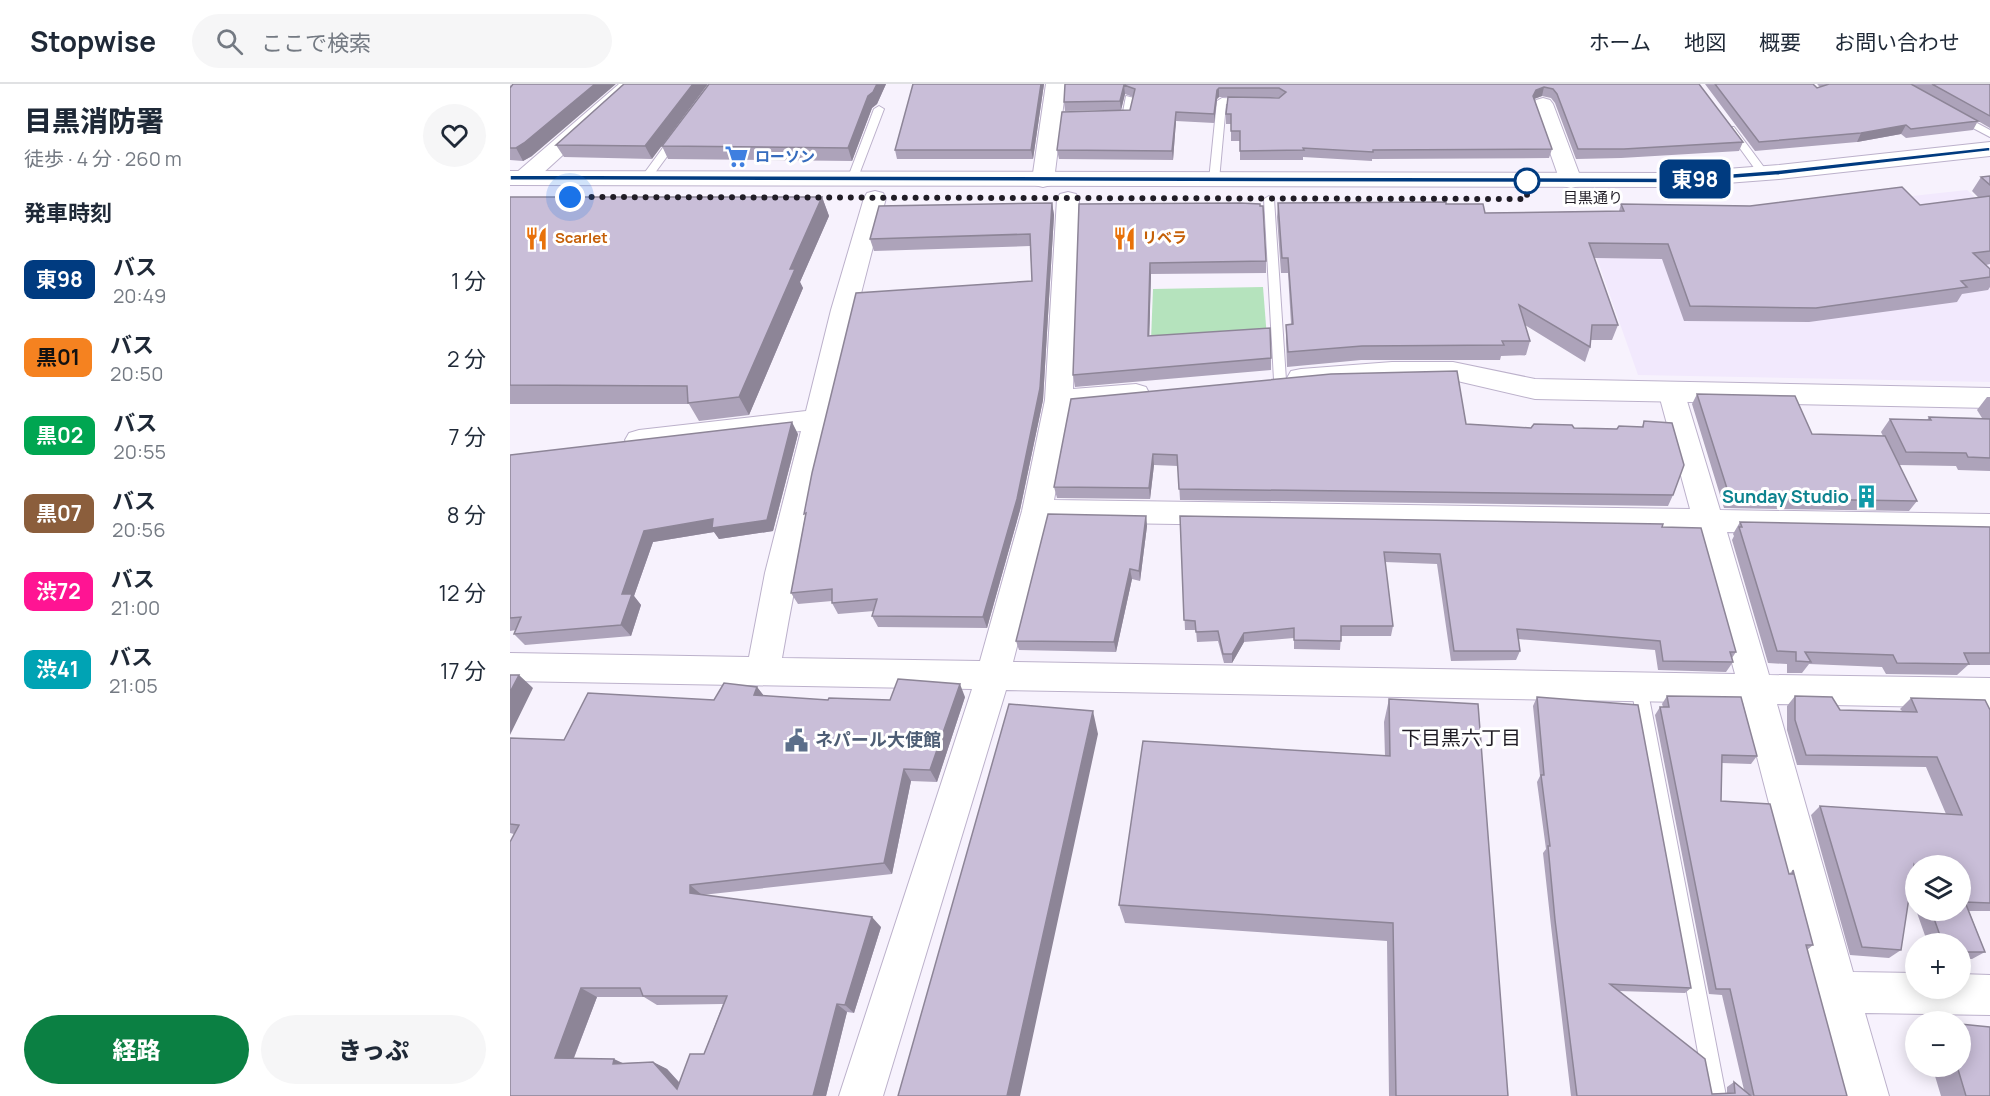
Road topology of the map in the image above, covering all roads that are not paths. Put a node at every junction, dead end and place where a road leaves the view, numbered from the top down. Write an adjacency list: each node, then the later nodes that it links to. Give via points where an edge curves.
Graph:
1 (631, 84): 15 (street)
2 (1056, 84): 20 (street)
3 (1129, 98): 8 (lane, via 1128,115)
4 (1541, 99): 19 (street)
5 (1256, 102): 18 (lane, via 1222,101)
6 (879, 109): 17 (lane)
7 (1950, 112): 11 (lane)
8 (1106, 115)
9 (1721, 116): 14 (lane)
10 (687, 123): 16 (lane)
11 (1990, 134)
12 (1990, 149): 14 (main road, 目黒通り)
13 (1990, 169): 23 (main road, 目黒通り, via 1679,198)
14 (1764, 174): 19 (main road, 目黒通り)
15 (517, 178): 16 (main road, 目黒通り)
16 (645, 179): 17 (main road, 目黒通り)
17 (852, 180): 20 (main road, 目黒通り)
18 (1214, 180): 19 (main road, 目黒通り); 20 (main road, 目黒通り)
19 (1571, 181)
20 (1055, 190): 22 (main road, 目黒通り); 23 (main road, 目黒通り); 28 (street)
21 (510, 197): 22 (main road, 目黒通り)
22 (875, 198): 29 (street, via 843,310)
23 (1269, 199): 24 (lane)
24 (1269, 381): 26 (main road, via 1340,374 1453,371 1535,389)
25 (1164, 390): 28 (street)
26 (1671, 391): 27 (main road); 32 (street)
27 (1990, 398)
28 (1059, 400): 31 (street)
29 (818, 419): 30 (street); 35 (street, via 781,573)
30 (617, 443)
31 (1037, 511): 32 (street); 36 (street)
32 (1708, 521): 33 (street); 38 (street)
33 (1990, 525)
34 (510, 667): 35 (street)
35 (763, 672): 36 (street)
36 (993, 676): 37 (street); 42 (street)
37 (1639, 687): 38 (street); 43 (lane)
38 (1756, 688): 39 (street); 40 (street)
39 (1990, 693)
40 (1839, 992): 41 (street); 44 (street)
41 (1990, 995)
42 (861, 1096)
43 (1716, 1096)
44 (1867, 1096)

